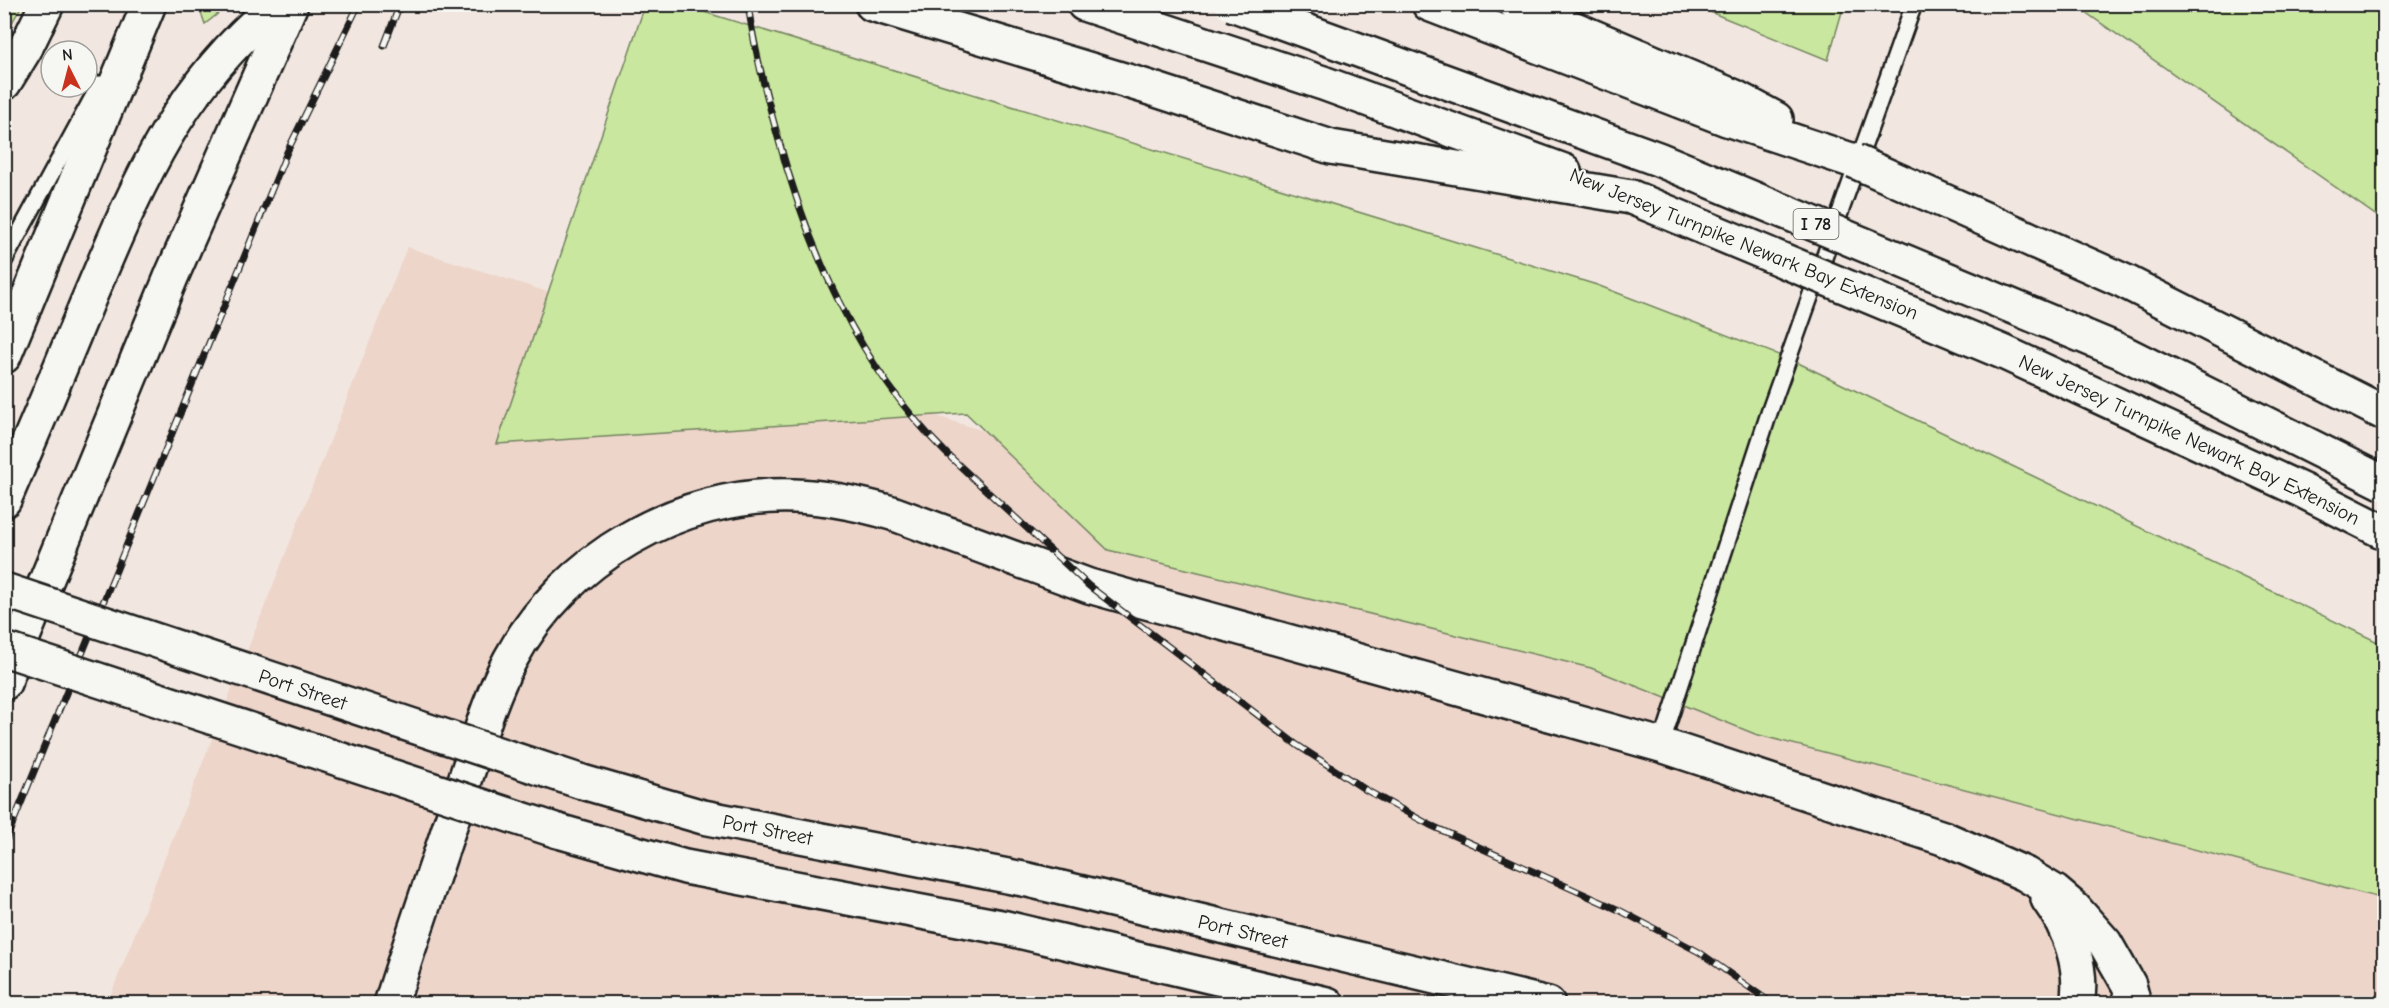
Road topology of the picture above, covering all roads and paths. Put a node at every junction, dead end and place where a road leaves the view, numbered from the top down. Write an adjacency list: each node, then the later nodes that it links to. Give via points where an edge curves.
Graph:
1 (47, 4): 12 (main road)
2 (143, 4): 15 (lane)
3 (149, 4): 16 (main road)
4 (278, 4): 19 (main road, via 223,55 199,84 156,152 121,224)
5 (291, 4): 23 (main road, via 172,275)
6 (872, 4): 14 (main road, via 1331,147)
7 (1084, 4): 14 (main road, New Jersey Turnpike Newark Bay Extension / I 78, via 1323,83)
8 (1232, 4): 18 (main road, I 78, bridge, via 1647,155 1823,227 2122,352)
9 (1429, 4): 13 (main road, via 1727,119)
10 (1516, 4): 13 (main road, via 1735,97)
11 (1914, 4): 24 (lane, via 1770,410)
12 (4, 83)
13 (1854, 161): 17 (main road, bridge, via 2124,281)
14 (1631, 197): 20 (main road, New Jersey Turnpike Newark Bay Extension / I 78, bridge, via 2003,352)
15 (4, 261)
16 (4, 356)
17 (2385, 413)
18 (2385, 483)
19 (6, 497)
20 (2385, 532)
21 (4, 590): 28 (main road, Port Street, bridge, via 579,781 703,817 1028,880)
22 (4, 649): 27 (main road, bridge, via 558,831 685,867 1006,928)
23 (4, 683)
24 (1661, 746): 25 (main road, via 1943,838); 26 (main road, via 1089,586 860,504 793,496 727,501 663,521 623,542 578,575 532,624 509,661 488,713)
25 (2025, 874): 29 (main road, via 2055,909 2069,937 2077,967); 30 (main road, via 2074,908 2105,943 2129,985)
26 (394, 993)
27 (1327, 1004)
28 (1548, 1004)
29 (2077, 1004)
30 (2134, 1004)

